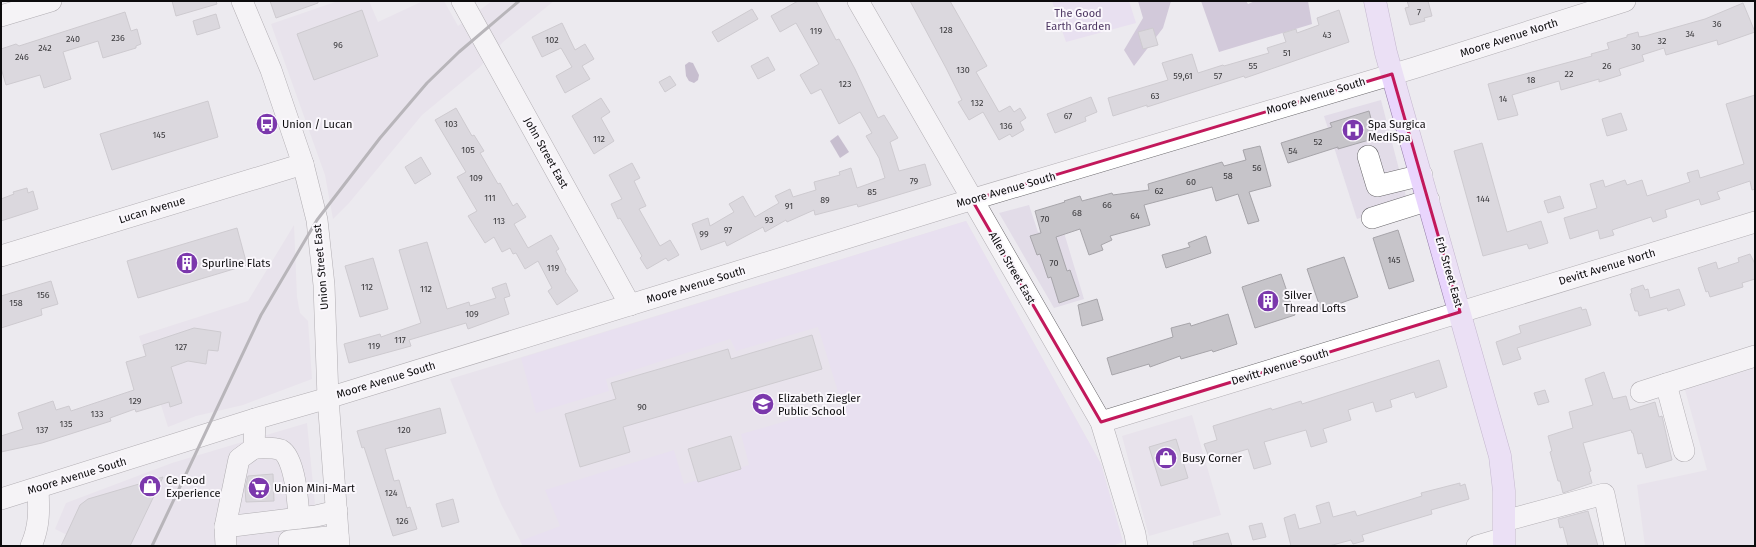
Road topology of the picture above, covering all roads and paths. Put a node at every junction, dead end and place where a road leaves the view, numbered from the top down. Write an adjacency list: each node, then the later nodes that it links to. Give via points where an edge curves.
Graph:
1 (51, 1): 7 (street)
2 (242, 1): 10 (street, Union Street East, via 271,70)
3 (462, 1): 17 (street, John Street East)
4 (858, 1): 12 (street, Allen Street East)
5 (1375, 1): 8 (main road, Erb Street East)
6 (1625, 1): 8 (street, Moore Avenue North)
7 (1, 16)
8 (1392, 74): 11 (main road, Erb Street East); 12 (street, Moore Avenue South)
9 (1368, 156): 11 (street, via 1377,186)
10 (303, 164): 16 (street, Lucan Avenue); 22 (street, Union Street East, via 317,220 324,285)
11 (1422, 175): 13 (main road, Erb Street East)
12 (972, 200): 17 (street, Moore Avenue South); 24 (street, Allen Street East)
13 (1429, 200): 14 (street); 18 (main road, Erb Street East)
14 (1372, 218)
15 (1755, 222): 18 (street, Devitt Avenue North)
16 (1, 256)
17 (630, 305): 22 (street, Moore Avenue South)
18 (1460, 312): 24 (street, Devitt Avenue South); 31 (main road, Erb Street East, via 1500,456 1504,491)
19 (1755, 356): 20 (street)
20 (1666, 384): 21 (street); 26 (street)
21 (1641, 392)
22 (328, 398): 23 (street, Moore Avenue South); 29 (street, Union Street East)
23 (255, 419): 25 (street); 27 (street, Moore Avenue South)
24 (1100, 422): 36 (street, Allen Street East)
25 (254, 448): 30 (street, via 280,449 286,454 297,488); 32 (street, via 239,460)
26 (1684, 451)
27 (38, 488): 28 (street, Moore Avenue South); 35 (street, via 40,519)
28 (1, 499)
29 (337, 511): 30 (street); 33 (street, Union Street East)
30 (293, 518): 32 (street); 34 (street)
31 (1504, 535): 37 (street); 38 (street, via 1604,494)
32 (226, 536)
33 (339, 541): 34 (street)
34 (289, 543)
35 (31, 546)
36 (1137, 546)
37 (1477, 546)
38 (1615, 546)

